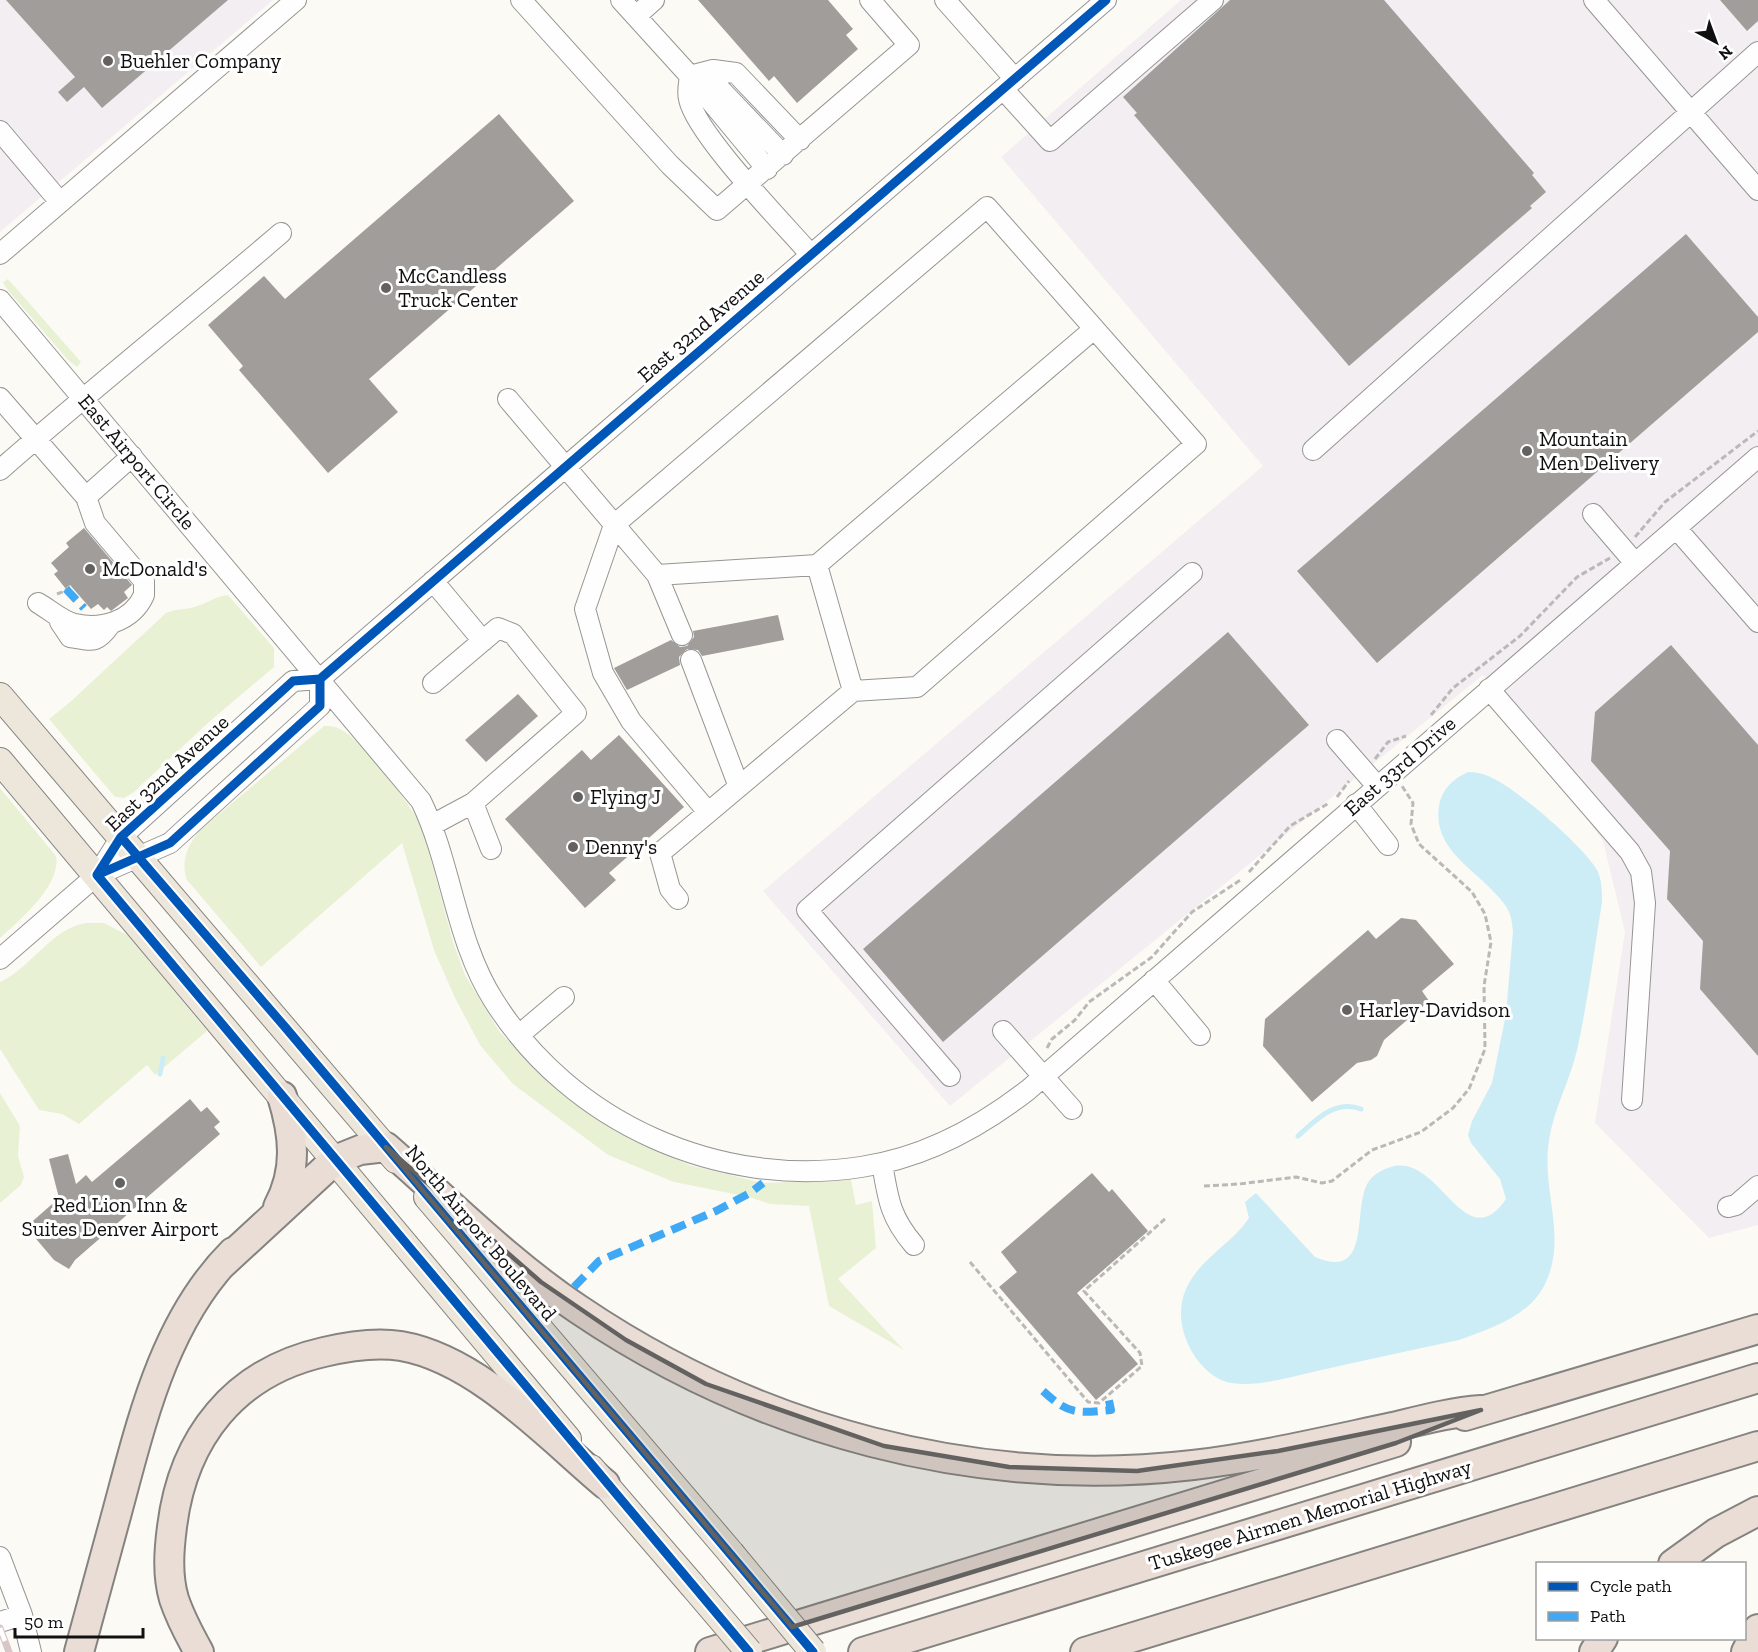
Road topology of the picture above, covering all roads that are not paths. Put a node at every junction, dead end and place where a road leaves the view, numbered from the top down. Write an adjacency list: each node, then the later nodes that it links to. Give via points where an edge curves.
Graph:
1 (296, 0): 21 (street)
2 (521, 0): 19 (street, via 670,165 717,210)
3 (621, 0): 10 (street)
4 (654, 0): 10 (street)
5 (870, 0): 16 (street, via 909,45)
6 (945, 0): 13 (street)
7 (1106, 0): 13 (street, East 32nd Avenue)
8 (1213, 0): 13 (street, via 1050,141)
9 (1594, 0): 14 (street)
10 (636, 16): 12 (street)
11 (1758, 51): 14 (street)
12 (690, 76): 16 (street, via 713,70 736,73); 17 (street, via 717,86 729,96); 18 (street); 19 (street, via 688,98 694,113)
13 (1009, 84): 24 (street, East 32nd Avenue)
14 (1689, 111): 20 (street); 31 (street)
15 (0, 131): 21 (street)
16 (800, 140): 17 (street)
17 (783, 155): 18 (street)
18 (767, 169): 19 (street)
19 (749, 184): 24 (street)
20 (1758, 190)
21 (60, 202): 23 (street)
22 (281, 233): 28 (street, via 151,345)
23 (0, 254)
24 (811, 255): 34 (street, East 32nd Avenue)
25 (0, 300): 28 (street, East Airport Circle)
26 (1094, 329): 38 (street, via 987,207); 41 (street); 53 (street, via 1196,444 917,687)
27 (0, 398): 30 (street)
28 (82, 398): 30 (street); 32 (street, East Airport Circle)
29 (508, 399): 34 (street)
30 (35, 439): 35 (street); 36 (street)
31 (1313, 450)
32 (132, 456): 36 (street); 50 (street, East Airport Circle)
33 (1758, 457): 39 (street, East 33rd Drive)
34 (565, 467): 38 (street); 44 (street, East 32nd Avenue)
35 (0, 470)
36 (86, 497): 45 (street, via 94,523 145,584 142,600 94,641 70,637)
37 (1593, 514): 40 (street)
38 (614, 525): 43 (street); 61 (street, via 585,609 603,673 631,721)
39 (1676, 528): 40 (street, East 33rd Drive); 46 (street)
40 (1629, 557): 52 (street, East 33rd Drive)
41 (817, 565): 43 (street); 53 (street)
42 (1192, 573): 76 (street, via 807,910)
43 (657, 575): 47 (street)
44 (433, 581): 48 (street); 50 (street, East 32nd Avenue)
45 (46, 607)
46 (1758, 622)
47 (682, 635)
48 (483, 641): 51 (street); 59 (street, via 498,628 513,634 576,713)
49 (691, 660): 58 (street)
50 (320, 679): 62 (street, East Airport Circle, via 421,801); 63 (street, East 32nd Avenue, via 293,681); 66 (street, East 32nd Avenue, via 320,706 170,843)
51 (433, 683)
52 (1489, 689): 57 (street, East 33rd Drive); 78 (street, via 1630,852 1641,873 1645,903)
53 (853, 691): 58 (street)
54 (0, 696): 63 (main road, North Airport Boulevard)
55 (1337, 740): 57 (street, via 1363,769)
56 (0, 761): 67 (main road)
57 (1384, 780): 60 (street, East 33rd Drive)
58 (739, 787): 61 (street)
59 (473, 803): 62 (street); 65 (street)
60 (1356, 804): 64 (street); 70 (street, East 33rd Drive)
61 (708, 812): 68 (street, via 660,853 669,889)
62 (432, 825): 73 (street, East Airport Circle, via 469,950 493,1000)
63 (121, 837): 66 (main road, North Airport Boulevard); 67 (street, East 32nd Avenue)
64 (1388, 845)
65 (491, 849)
66 (139, 858): 67 (street, East 32nd Avenue); 80 (main road, North Airport Boulevard)
67 (97, 875): 69 (street, East 32nd Avenue); 77 (main road)
68 (678, 899)
69 (0, 958)
70 (1154, 980): 74 (street); 75 (street, East 33rd Drive)
71 (564, 997): 73 (street)
72 (1003, 1031): 75 (street)
73 (519, 1035): 82 (street, East 33rd Drive, via 586,1100 670,1146 714,1160 764,1169 822,1170)
74 (1200, 1035)
75 (1037, 1070): 79 (street); 82 (street, East 33rd Drive, via 999,1113 975,1128)
76 (950, 1076)
77 (282, 1096): 81 (main road); 86 (highway, via 293,1144 287,1190 276,1209)
78 (1632, 1100)
79 (1072, 1109)
80 (386, 1148): 81 (highway, via 360,1150); 89 (highway, via 541,1282 626,1340 717,1388 837,1433 884,1446 1009,1467 1137,1471 1278,1451); 103 (main road, North Airport Boulevard, bridge)
81 (335, 1160): 86 (highway); 91 (main road)
82 (882, 1163): 85 (street, via 891,1211)
83 (1758, 1186): 84 (street)
84 (1728, 1207)
85 (914, 1245)
86 (220, 1266): 99 (highway, via 180,1325 155,1385)
87 (1758, 1329): 89 (highway)
88 (1758, 1378): 104 (highway, Tuskegee Airmen Memorial Highway)
89 (1481, 1410): 101 (highway, via 1396,1443 1224,1497)
90 (1758, 1446): 105 (highway)
91 (605, 1484): 100 (highway, via 494,1389 464,1369 430,1355 375,1345 340,1348 284,1364 223,1407 206,1428 183,1472 174,1507 169,1565 174,1599); 102 (main road, bridge)
92 (1758, 1511): 94 (highway, via 1716,1533)
93 (0, 1557): 95 (street)
94 (1674, 1562)
95 (22, 1615): 96 (street); 98 (street)
96 (0, 1622)
97 (1758, 1629): 106 (highway)
98 (31, 1652)
99 (79, 1652)
100 (199, 1652)
101 (710, 1652)
102 (748, 1652)
103 (813, 1652)
104 (862, 1652)
105 (1085, 1652)
106 (1746, 1652)

